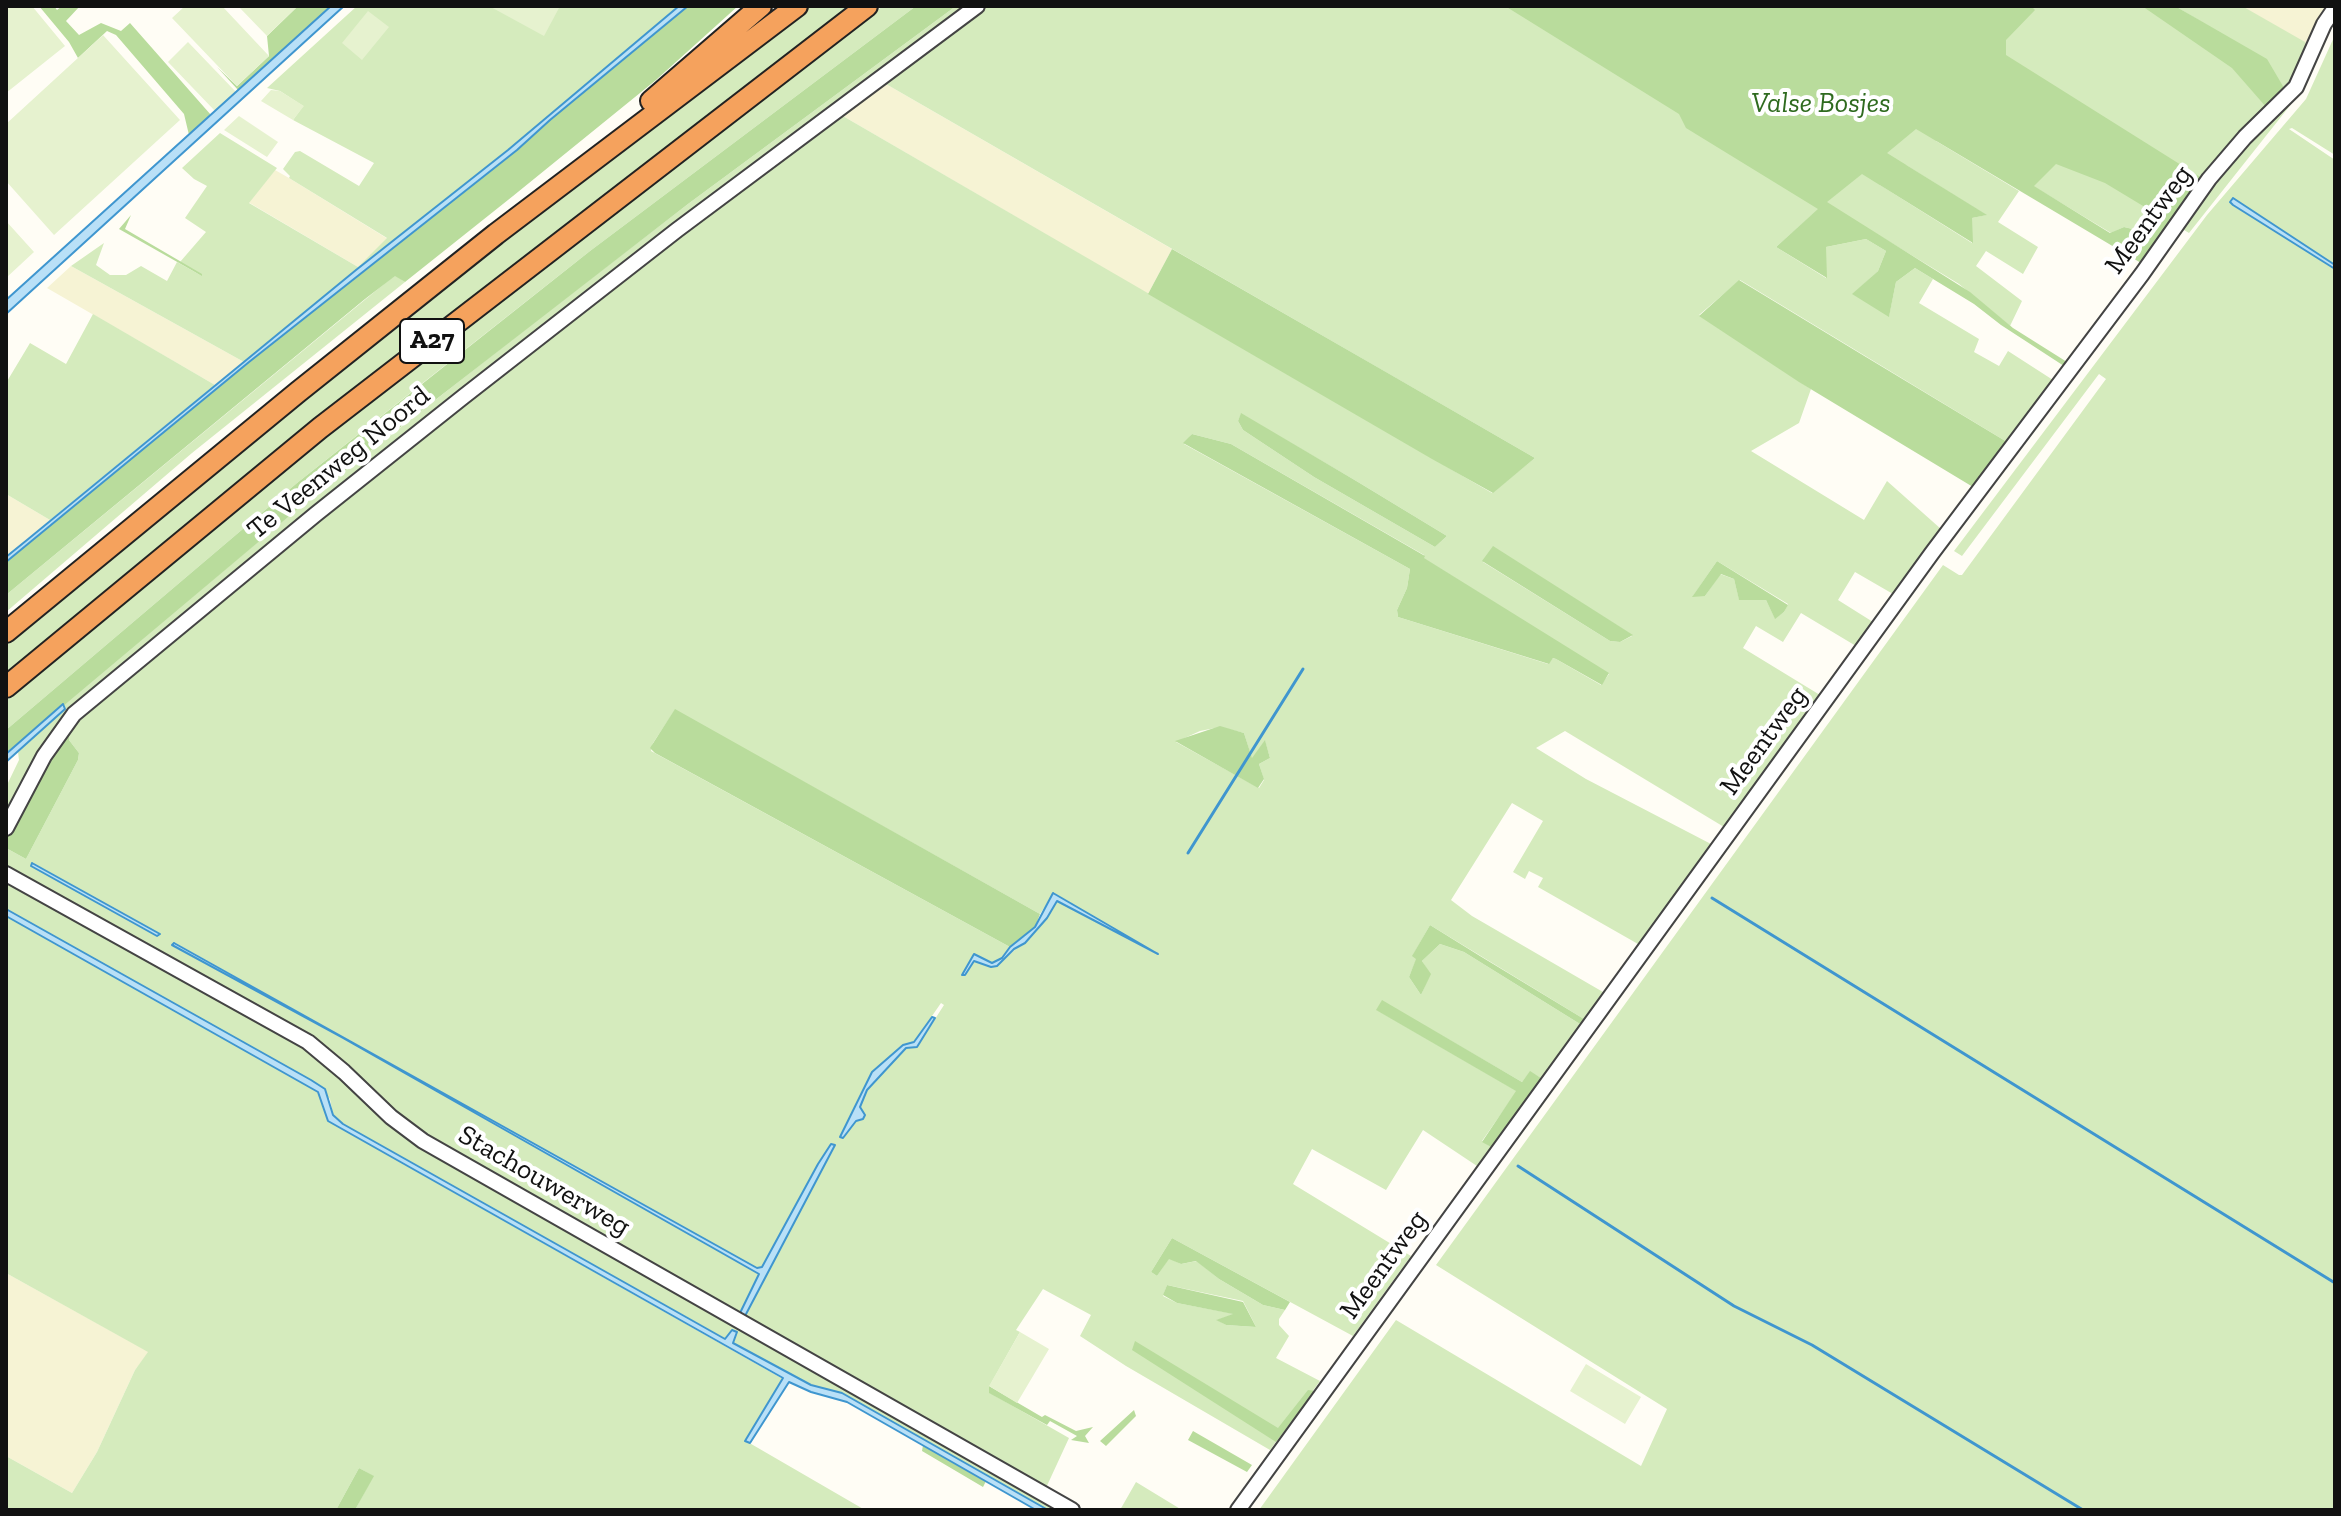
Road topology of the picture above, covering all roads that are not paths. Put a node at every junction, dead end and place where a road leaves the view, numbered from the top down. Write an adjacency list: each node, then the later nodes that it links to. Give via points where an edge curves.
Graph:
1 (761, 6): 6 (highway, A27)
2 (797, 6): 6 (highway, A27)
3 (867, 6): 8 (highway, A27, via 320,428)
4 (977, 6): 9 (street, Te Veenweg Noord, via 463,397 74,714 44,756)
5 (2335, 8): 12 (street, Meentweg, via 2296,87 2209,179)
6 (496, 234): 7 (highway, A27)
7 (6, 632)
8 (6, 687)
9 (6, 828)
10 (6, 874): 11 (street, Stachouwerweg, via 308,1042 423,1141)
11 (1072, 1510)
12 (1238, 1510)

